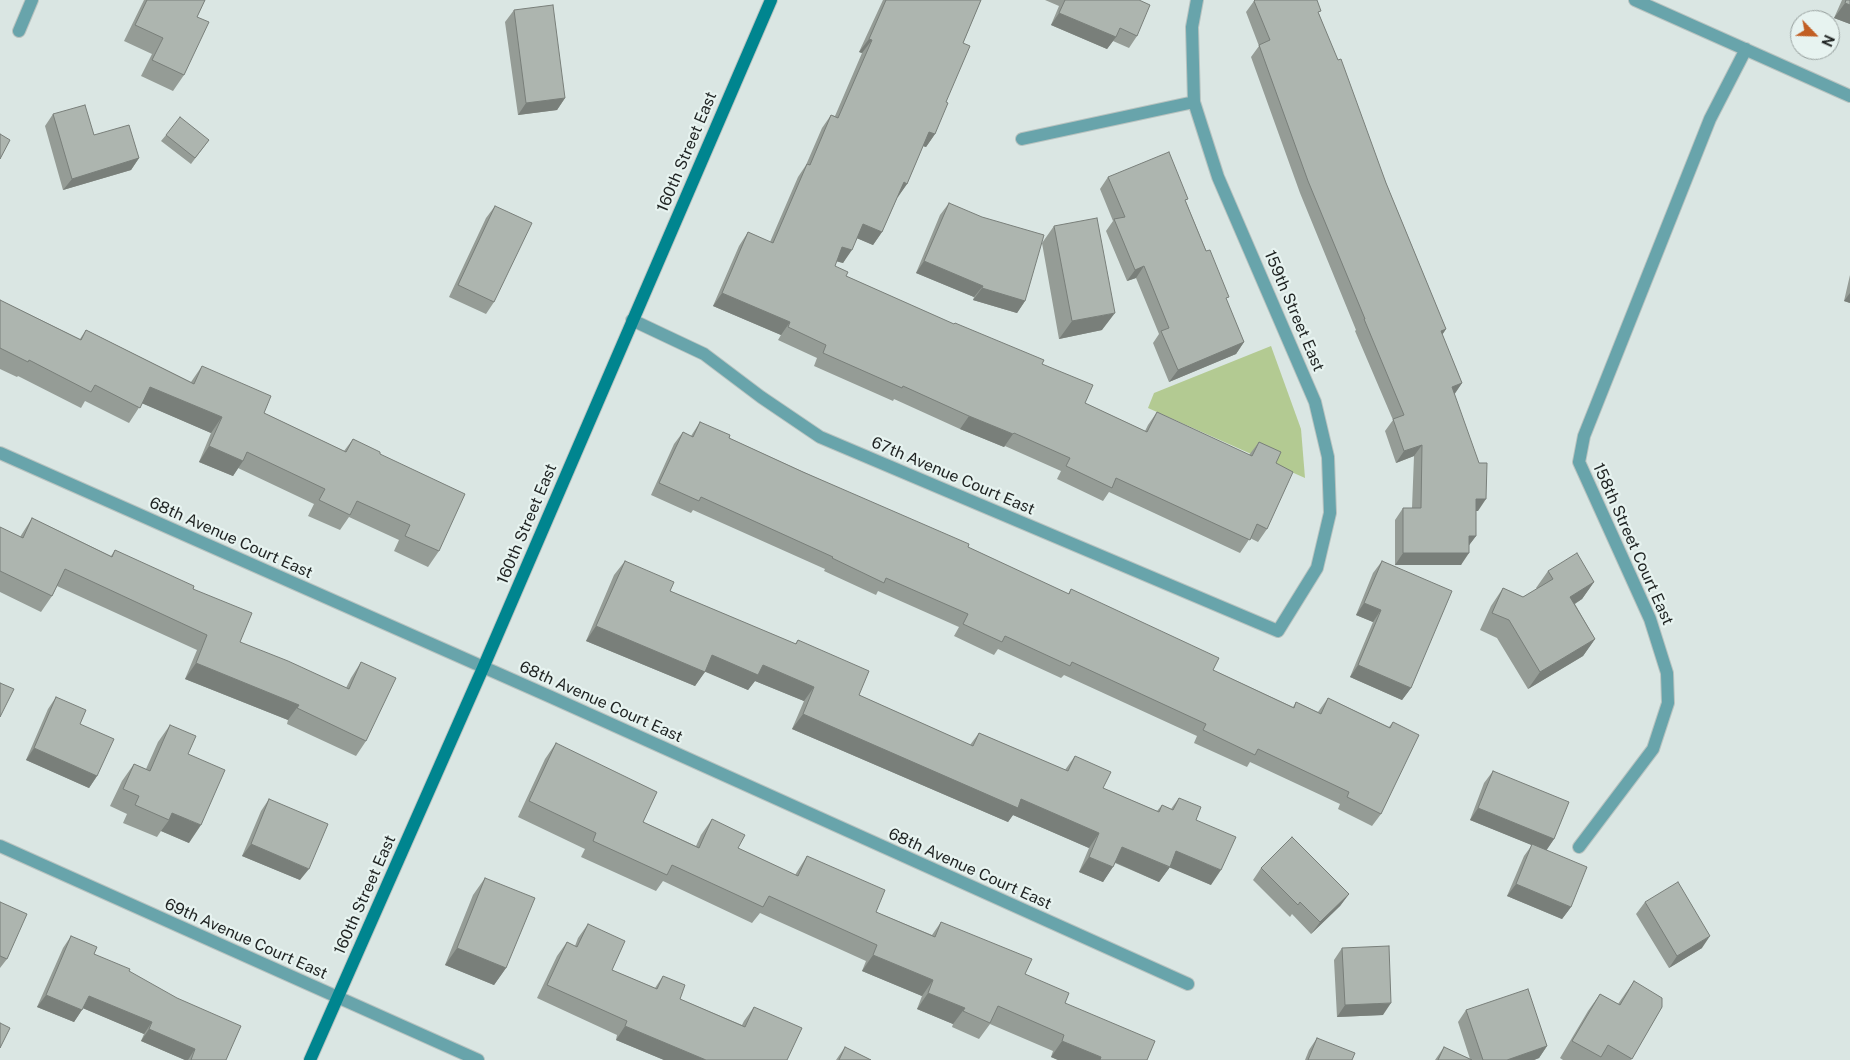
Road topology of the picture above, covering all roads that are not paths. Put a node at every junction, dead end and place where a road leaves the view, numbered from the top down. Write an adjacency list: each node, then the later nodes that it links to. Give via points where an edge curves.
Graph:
1 (32, 0): 5 (street)
2 (771, 0): 10 (main road, 160th Street East)
3 (1197, 0): 8 (street, 159th Street East, via 1192,27)
4 (1635, 0): 6 (street)
5 (19, 31)
6 (1746, 49): 7 (street); 15 (street, 158th Street Court East, via 1710,119 1584,436 1579,462 1650,620 1667,673 1668,703 1654,749)
7 (1850, 96)
8 (1194, 102): 9 (street); 12 (street, 159th Street East, via 1218,177 1315,402 1328,457 1330,513 1317,568)
9 (1022, 139)
10 (632, 320): 12 (street, 67th Avenue Court East, via 704,354 820,437); 13 (main road, 160th Street East)
11 (0, 453): 13 (street, 68th Avenue Court East)
12 (1278, 631)
13 (483, 668): 16 (street, 68th Avenue Court East); 17 (main road, 160th Street East)
14 (0, 846): 17 (street, 69th Avenue Court East)
15 (1579, 847)
16 (1188, 984)
17 (337, 998): 18 (main road, 160th Street East); 19 (street, 69th Avenue Court East)
18 (310, 1060)
19 (478, 1060)

